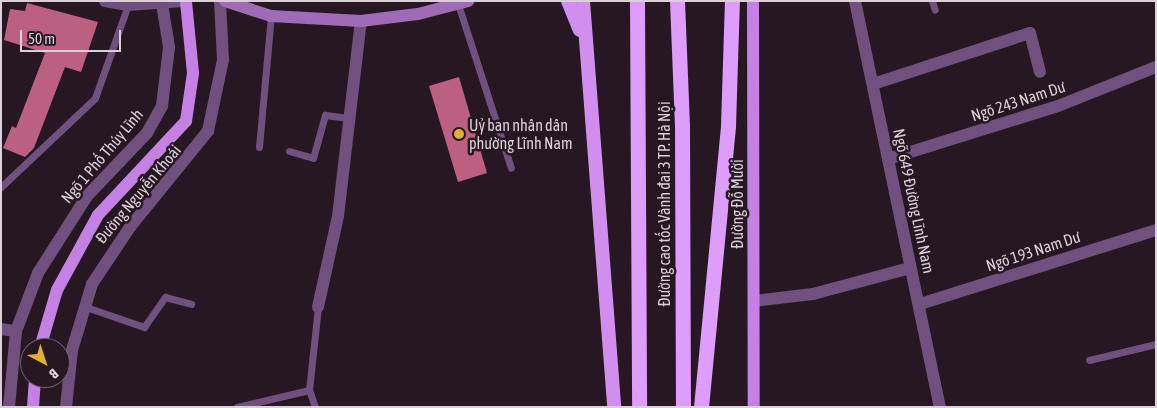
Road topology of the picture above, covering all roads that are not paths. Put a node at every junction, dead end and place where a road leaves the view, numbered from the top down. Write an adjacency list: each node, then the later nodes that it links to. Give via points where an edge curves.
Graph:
1 (105, 1): 15 (street)
2 (184, 1): 13 (street); 38 (main road, Đường Nguyễn Khoái, via 193,73 186,121 93,222 57,290)
3 (220, 1): 34 (street, Đường Nguyễn Khoái, via 223,60 208,131 109,255)
4 (225, 1): 17 (main road)
5 (568, 1): 19 (highway)
6 (583, 1): 19 (highway)
7 (637, 1): 50 (highway, Đường cao tốc Vành đai 3 TP. Hà Nội)
8 (677, 1): 51 (highway, Đường cao tốc Vành đai 3 TP. Hà Nội, via 682,126)
9 (732, 1): 52 (highway, via 728,126)
10 (753, 1): 31 (main road, Đường Đỗ Mười)
11 (855, 1): 22 (street, Ngõ 649 Đường Lĩnh Nam)
12 (932, 1): 16 (lane)
13 (162, 3): 15 (street); 37 (street, Ngõ 1 Phố Thúy Lĩnh, via 168,58 156,120 66,225 38,273)
14 (463, 3): 18 (main road); 27 (lane)
15 (128, 5): 28 (lane, via 95,98)
16 (935, 10)
17 (271, 16): 18 (main road); 24 (lane)
18 (361, 21): 23 (street)
19 (584, 40): 49 (highway)
20 (1156, 67): 26 (street, Ngõ 243 Nam Dư, via 1058,106)
21 (1040, 72): 22 (street, via 1030,33)
22 (873, 84): 26 (street, Ngõ 649 Đường Lĩnh Nam)
23 (351, 118): 25 (lane, via 325,115 313,158); 35 (street, via 338,216)
24 (259, 147)
25 (289, 151)
26 (888, 159): 30 (street, Ngõ 649 Đường Lĩnh Nam)
27 (511, 168)
28 (1, 188)
29 (1156, 230): 33 (street, Ngõ 193 Nam Dư)
30 (910, 268): 31 (street, via 813,294); 33 (street, Ngõ 649 Đường Lĩnh Nam)
31 (754, 301): 53 (main road, Đường Đỗ Mười)
32 (191, 304): 34 (lane, via 165,297 144,327)
33 (920, 304): 54 (street, Ngõ 649 Đường Lĩnh Nam)
34 (82, 306): 46 (street, Đường Nguyễn Khoái, via 72,350)
35 (318, 307): 42 (lane)
36 (1, 329): 37 (street)
37 (16, 331): 44 (street, Ngõ 1 Phố Thúy Lĩnh)
38 (43, 338)
39 (1156, 344): 40 (lane)
40 (1089, 360)
41 (34, 388): 45 (main road)
42 (309, 390): 43 (lane); 48 (lane)
43 (265, 404): 47 (lane)
44 (9, 407)
45 (33, 407)
46 (66, 407)
47 (237, 407)
48 (315, 407)
49 (614, 407)
50 (638, 407)
51 (683, 407)
52 (701, 407)
53 (754, 407)
54 (940, 407)

